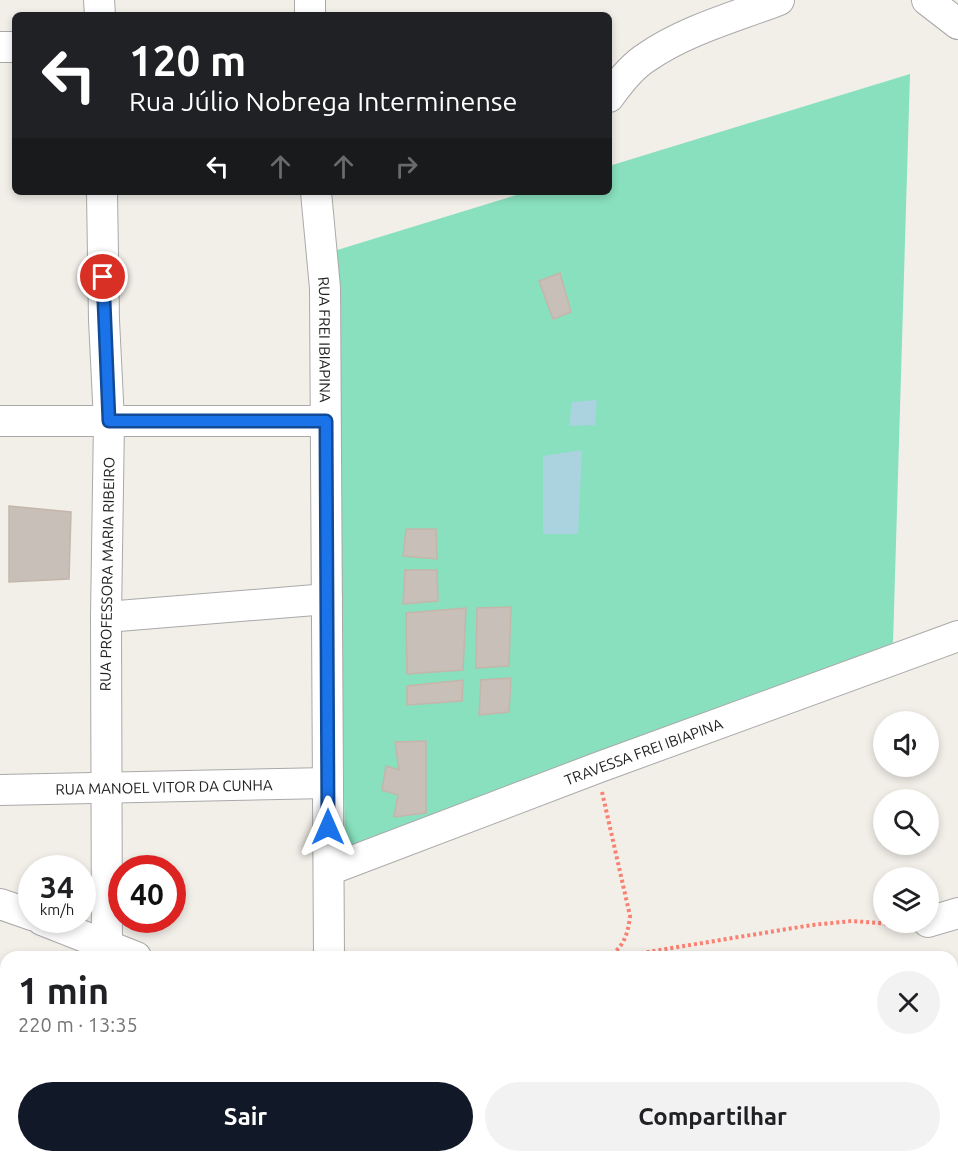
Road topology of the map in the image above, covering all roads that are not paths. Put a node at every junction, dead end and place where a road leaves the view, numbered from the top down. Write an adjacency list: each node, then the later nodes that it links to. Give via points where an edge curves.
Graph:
1 (779, 0): 4 (street, via 682,37 645,57)
2 (927, 0): 3 (street)
3 (958, 24)
4 (612, 93)
5 (102, 195): 8 (street, RUA PROFESSORA MARIA RIBEIRO)
6 (316, 195): 9 (street, RUA FREI IBIAPINA, via 325,288)
7 (0, 421): 8 (street)
8 (109, 421): 9 (street); 11 (street, RUA PROFESSORA MARIA RIBEIRO)
9 (326, 421): 10 (street, RUA FREI IBIAPINA)
10 (327, 599): 11 (street); 13 (street, RUA FREI IBIAPINA)
11 (106, 616): 14 (street, RUA PROFESSORA MARIA RIBEIRO)
12 (958, 636): 16 (street, TRAVESSA FREI IBIAPINA)
13 (328, 783): 14 (street, RUA MANOEL VITOR DA CUNHA); 16 (street, RUA FREI IBIAPINA)
14 (107, 789): 15 (street, RUA MANOEL VITOR DA CUNHA); 22 (street, RUA PROFESSORA MARIA RIBEIRO)
15 (0, 790)
16 (329, 870): 23 (street, RUA FREI IBIAPINA)
17 (0, 904): 18 (street)
18 (18, 910)
19 (958, 913): 20 (street)
20 (939, 918)
21 (69, 933): 22 (street)
22 (107, 951)
23 (329, 951)

